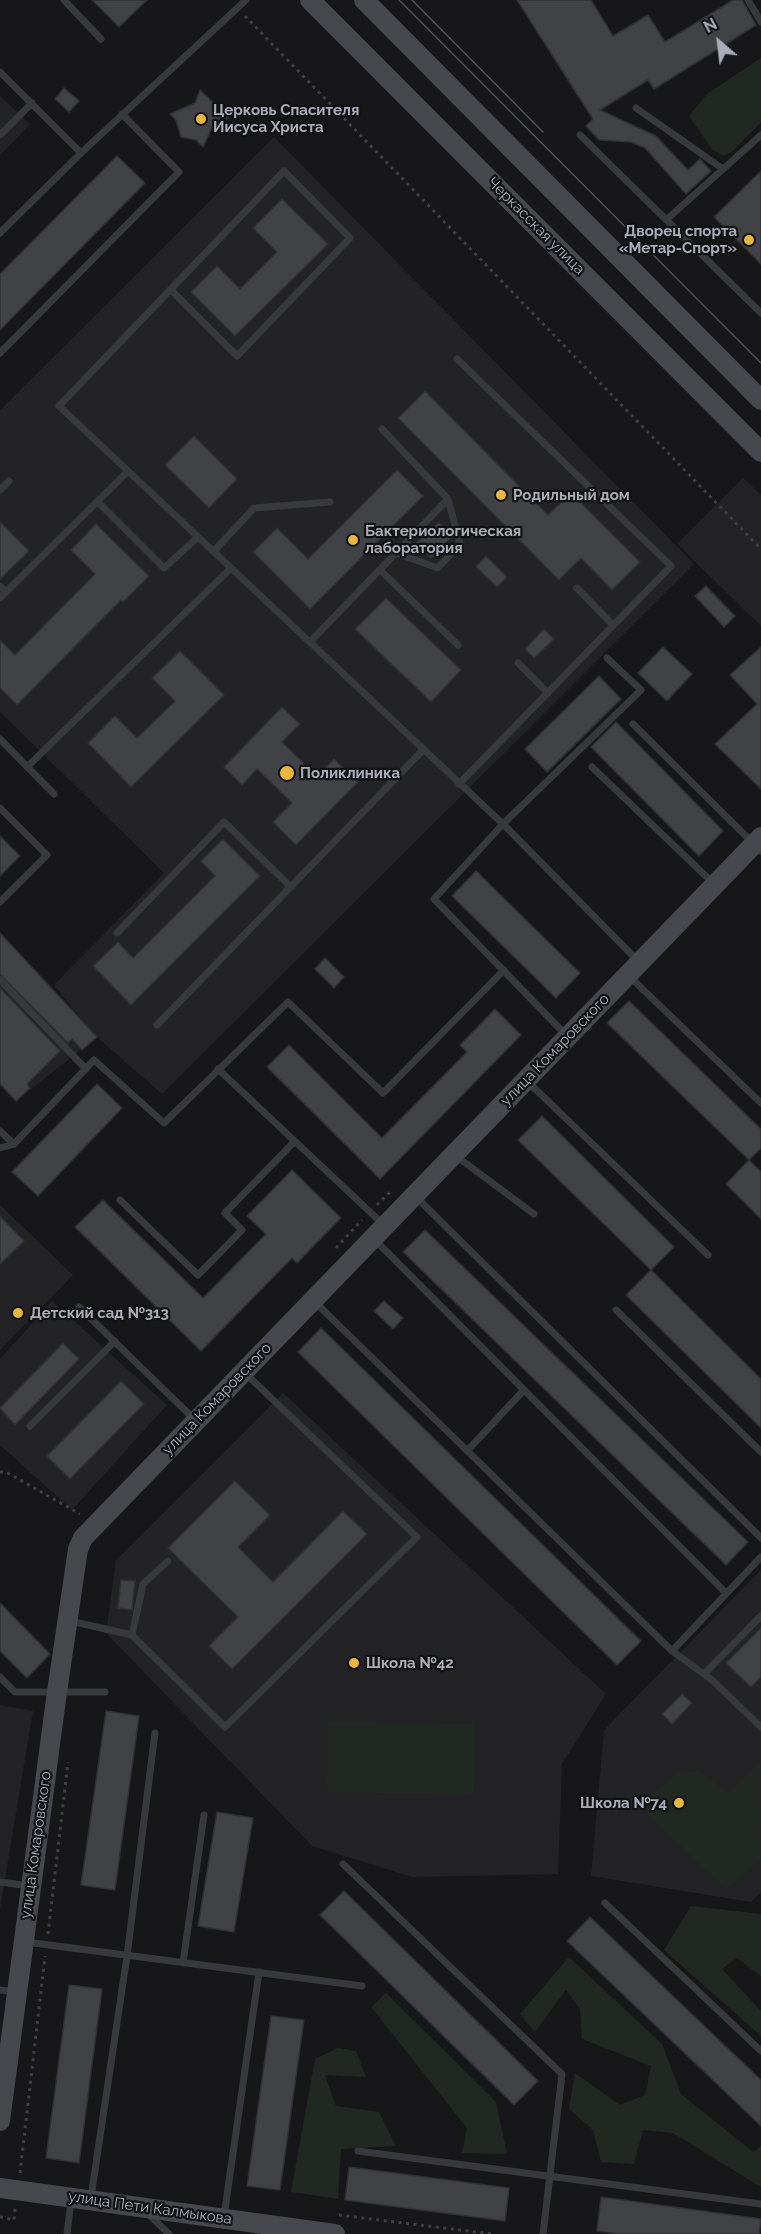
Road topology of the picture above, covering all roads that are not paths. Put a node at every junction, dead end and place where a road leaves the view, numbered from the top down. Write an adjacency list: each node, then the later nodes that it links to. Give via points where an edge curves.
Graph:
1 (64, 0): 7 (lane)
2 (246, 0): 11 (lane)
3 (310, 0): 25 (street, Черкасская улица)
4 (364, 0): 23 (street)
5 (748, 0): 6 (lane)
6 (761, 22)
7 (101, 39)
8 (0, 72): 9 (lane)
9 (32, 103): 12 (lane); 15 (lane)
10 (636, 108): 16 (lane)
11 (122, 114): 15 (lane); 21 (lane, via 179,172)
12 (0, 135)
13 (580, 135): 17 (lane)
14 (761, 135): 16 (lane)
15 (81, 153): 18 (lane)
16 (723, 169): 17 (lane)
17 (666, 220): 20 (lane)
18 (0, 233)
19 (171, 290): 19 (lane, via 284,171 350,238 237,356); 26 (lane, via 59,406)
20 (761, 313)
21 (0, 353)
22 (457, 360): 41 (lane, via 671,566)
23 (761, 400)
24 (382, 429): 29 (lane)
25 (761, 452)
26 (128, 471): 30 (lane); 32 (lane)
27 (9, 481): 28 (lane)
28 (0, 490)
29 (448, 499): 34 (lane); 34 (lane, via 460,544 438,568)
30 (98, 502): 32 (lane, via 164,568); 39 (lane)
31 (330, 502): 33 (lane, via 254,508)
32 (198, 537): 33 (lane)
33 (213, 551): 35 (lane)
34 (396, 553): 36 (lane)
35 (231, 568): 42 (lane); 50 (lane)
36 (380, 570): 42 (lane); 43 (lane)
37 (0, 586): 39 (lane)
38 (578, 588): 41 (lane)
39 (6, 592): 40 (lane)
40 (0, 598)
41 (614, 625): 46 (lane)
42 (310, 642): 49 (lane)
43 (458, 645)
44 (607, 658): 55 (lane, via 641,690)
45 (518, 663): 46 (lane)
46 (548, 693): 52 (lane)
47 (633, 724): 56 (lane)
48 (0, 739): 50 (lane)
49 (423, 750): 52 (lane); 58 (lane)
50 (27, 767): 53 (lane)
51 (592, 767): 57 (lane)
52 (459, 784): 55 (lane)
53 (54, 794)
54 (0, 808): 59 (lane, via 47,855)
55 (503, 824): 61 (lane); 62 (lane, via 434,899)
56 (759, 844): 57 (street, улица Комаровского)
57 (715, 885): 61 (street, улица Комаровского)
58 (291, 886): 60 (lane, via 224,822); 64 (lane)
59 (0, 902)
60 (117, 933)
61 (634, 969): 65 (street, улица Комаровского); 69 (lane)
62 (504, 970): 65 (lane); 67 (lane, via 383,1093 288,1002)
63 (0, 980): 66 (lane)
64 (157, 1025)
65 (568, 1037): 68 (street, улица Комаровского)
66 (86, 1069): 67 (lane, via 94,1060 164,1123); 72 (lane)
67 (218, 1070): 71 (lane)
68 (527, 1081): 74 (street, улица Комаровского); 79 (lane)
69 (761, 1103)
70 (0, 1131): 72 (lane)
71 (293, 1143): 76 (lane, via 225,1213 242,1230 198,1275); 78 (lane, via 370,1211)
72 (14, 1144): 73 (lane)
73 (0, 1148)
74 (454, 1155): 75 (street, улица Комаровского); 77 (lane)
75 (414, 1196): 78 (street, улица Комаровского); 90 (lane)
76 (120, 1200)
77 (534, 1214)
78 (379, 1232): 80 (street, улица Комаровского); 85 (lane)
79 (708, 1255)
80 (313, 1300): 84 (street, улица Комаровского); 88 (lane)
81 (79, 1307): 83 (lane)
82 (616, 1310): 89 (lane)
83 (115, 1341): 86 (lane); 87 (lane)
84 (244, 1372): 86 (street, улица Комаровского); 96 (lane, via 417,1537 225,1726)
85 (524, 1391): 88 (lane); 93 (lane)
86 (196, 1421): 95 (street, улица Комаровского, via 84,1538 78,1549)
87 (30, 1426)
88 (467, 1451): 97 (lane)
89 (761, 1452)
90 (761, 1538)
91 (761, 1557): 93 (lane)
92 (168, 1561): 96 (lane, via 143,1584)
93 (726, 1593): 97 (lane)
94 (761, 1616): 98 (lane)
95 (68, 1621): 96 (lane); 100 (street, улица Комаровского)
96 (132, 1635)
97 (672, 1651): 98 (lane)
98 (704, 1674): 102 (lane)
99 (0, 1677): 100 (lane, via 15,1692)
100 (57, 1692): 101 (lane); 107 (street, улица Комаровского)
101 (105, 1692)
102 (761, 1727)
103 (155, 1733): 110 (lane)
104 (204, 1815): 111 (lane)
105 (343, 1864): 118 (lane, via 562,2074)
106 (0, 1882): 107 (lane)
107 (31, 1886): 109 (street, улица Комаровского)
108 (606, 1903): 115 (lane)
109 (24, 1942): 110 (lane); 114 (street, улица Комаровского)
110 (127, 1956): 111 (lane); 120 (lane)
111 (183, 1963): 112 (lane)
112 (259, 1972): 113 (lane); 123 (lane)
113 (362, 1986)
114 (8, 1991): 116 (street, улица Комаровского)
115 (761, 2051)
116 (0, 2121)
117 (357, 2151): 118 (lane)
118 (552, 2176): 121 (lane); 128 (lane)
119 (9, 2189): 120 (street, улица Пети Калмыкова)
120 (81, 2199): 122 (street, улица Пети Калмыкова); 125 (lane)
121 (761, 2204)
122 (139, 2207): 123 (street, улица Пети Калмыкова); 126 (lane)
123 (224, 2218): 124 (street, улица Пети Калмыкова)
124 (289, 2231): 127 (street, улица Пети Калмыкова)
125 (67, 2234)
126 (169, 2234)
127 (335, 2234)
128 (543, 2234)

